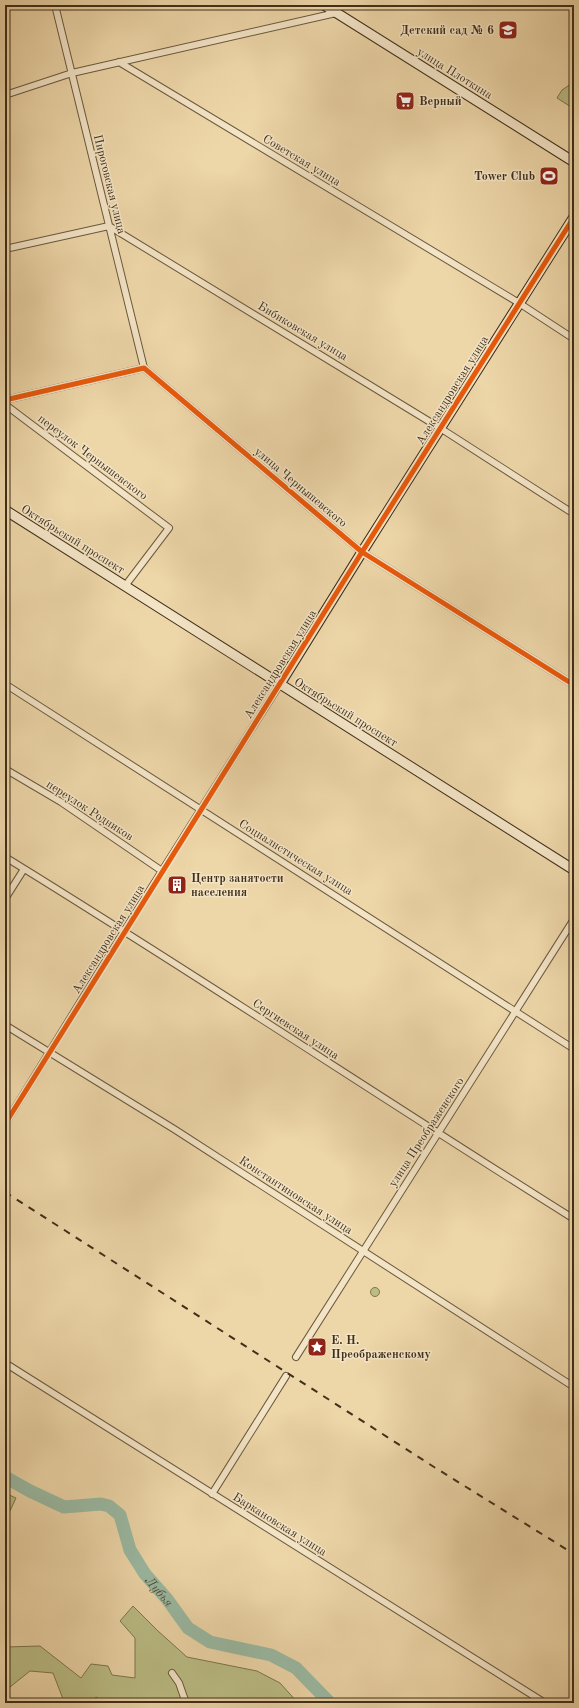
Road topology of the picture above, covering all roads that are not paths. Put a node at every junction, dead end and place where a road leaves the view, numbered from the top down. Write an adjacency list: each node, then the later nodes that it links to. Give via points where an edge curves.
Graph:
1 (55, 5): 5 (street, Пироговская улица)
2 (324, 5): 3 (street, улица Плоткина)
3 (336, 13): 4 (street); 7 (street, улица Плоткина)
4 (119, 62): 5 (street); 11 (street, Советская улица)
5 (72, 73): 6 (street); 9 (street, Пироговская улица)
6 (5, 95)
7 (574, 162)
8 (574, 217): 11 (street, Александровская улица)
9 (109, 226): 10 (street); 13 (street, Пироговская улица); 15 (street, Бибиковская улица)
10 (5, 248)
11 (519, 303): 12 (street, Советская улица); 15 (street, Александровская улица)
12 (574, 339)
13 (144, 368): 14 (street); 18 (street, улица Чернышевского)
14 (5, 401): 19 (street, переулок Чернышевского, via 7,406 169,528)
15 (440, 428): 17 (street, Бибиковская улица); 18 (street, Александровская улица)
16 (5, 510): 19 (street, Октябрьский проспект)
17 (574, 514)
18 (362, 552): 21 (street, Александровская улица); 22 (street, улица Чернышевского)
19 (125, 586): 21 (street, Октябрьский проспект)
20 (5, 684): 24 (street, Социалистическая улица)
21 (280, 684): 24 (street, Александровская улица); 27 (street, Октябрьский проспект)
22 (574, 685)
23 (5, 769): 28 (street, переулок Родников, via 60,802)
24 (201, 810): 28 (street, Александровская улица); 32 (street, Социалистическая улица)
25 (5, 857): 26 (street, Сергиевская улица)
26 (24, 869): 29 (street); 31 (street, Сергиевская улица)
27 (574, 870)
28 (162, 871): 31 (street, Александровская улица)
29 (5, 899)
30 (574, 919): 32 (street, улица Преображенского)
31 (124, 931): 35 (street, Александровская улица); 37 (street, Сергиевская улица)
32 (516, 1012): 34 (street, Социалистическая улица); 37 (street, улица Преображенского)
33 (5, 1025): 35 (street, Константиновская улица)
34 (574, 1048)
35 (49, 1052): 36 (street, Александровская улица); 39 (street, Константиновская улица, via 174,1128)
36 (5, 1124)
37 (438, 1134): 38 (street, Сергиевская улица); 39 (street, улица Преображенского)
38 (574, 1219)
39 (363, 1251): 40 (street, улица Преображенского); 43 (street, Константиновская улица)
40 (296, 1357)
41 (5, 1363): 44 (street, Баркановская улица)
42 (286, 1376): 44 (street)
43 (574, 1387)
44 (212, 1494): 47 (street, Баркановская улица)
45 (172, 1673): 46 (street, via 179,1683)
46 (186, 1703)
47 (545, 1703)

